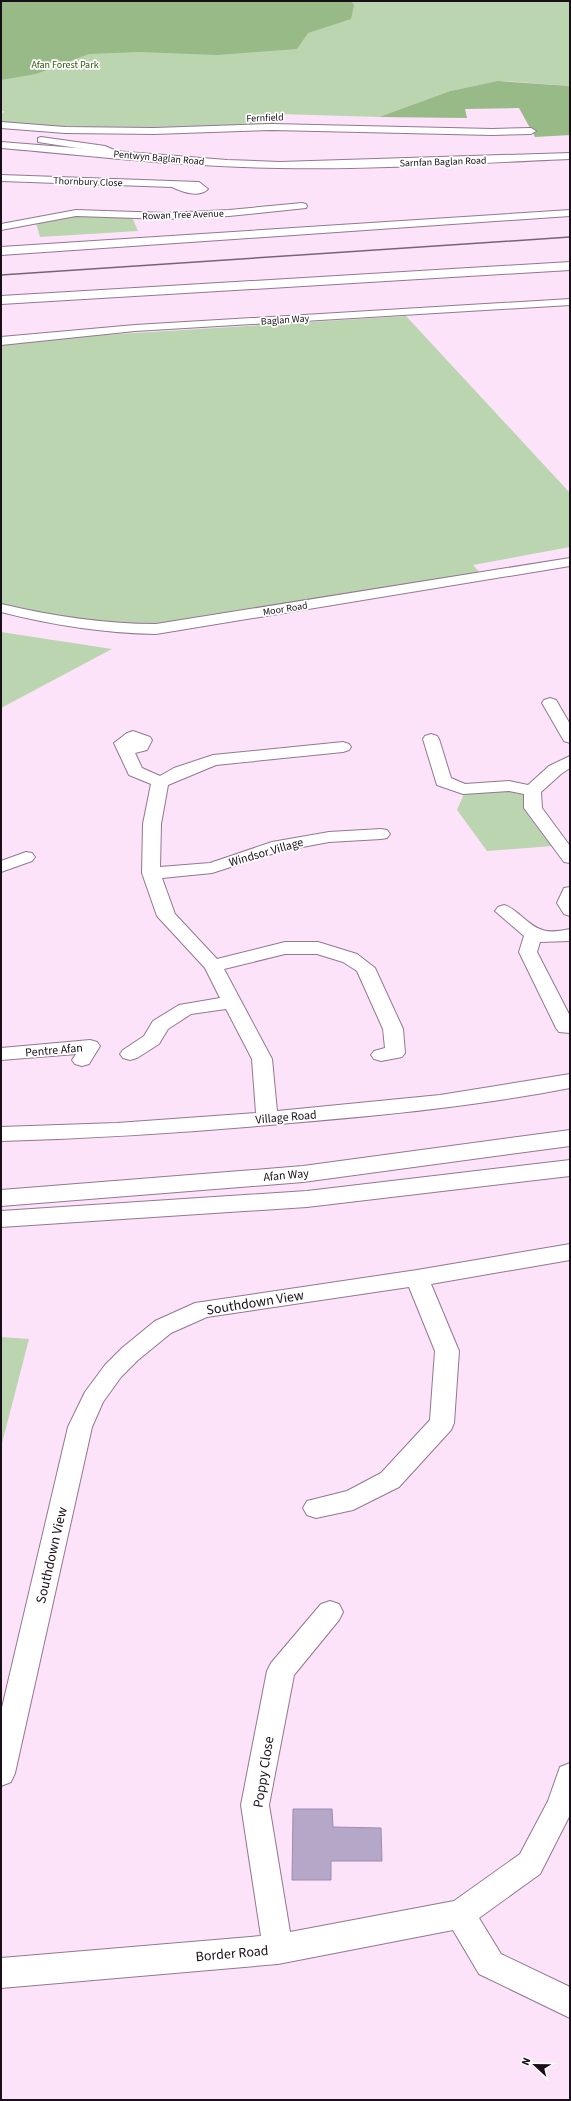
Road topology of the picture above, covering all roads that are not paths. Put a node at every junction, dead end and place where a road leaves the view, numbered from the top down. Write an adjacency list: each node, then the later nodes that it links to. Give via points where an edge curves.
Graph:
1 (1, 125): 2 (street, Fernfield, via 154,131 272,127)
2 (531, 131)
3 (1, 133): 5 (street, via 105,149)
4 (1, 145): 5 (main road, Pentwyn Baglan Road)
5 (116, 153): 7 (main road, Pentwyn Baglan Road, via 227,163)
6 (570, 156): 7 (main road, Sarnfan Baglan Road)
7 (316, 165)
8 (1, 178): 9 (street, Thornbury Close)
9 (176, 185)
10 (302, 206): 12 (street, Rowan Tree Avenue, via 231,217)
11 (570, 213): 16 (main road)
12 (136, 215): 14 (street, Rowan Tree Avenue, via 76,213); 15 (street, Rowan Tree Avenue)
13 (570, 218): 17 (main road)
14 (1, 227)
15 (140, 229)
16 (1, 251)
17 (1, 256)
18 (570, 266): 20 (main road)
19 (570, 272): 22 (main road)
20 (1, 300)
21 (570, 302): 23 (street, Baglan Way, via 135,328)
22 (1, 306)
23 (1, 341)
24 (570, 562): 25 (street, Moor Road, via 156,629 101,628)
25 (1, 608)
26 (550, 703): 27 (street)
27 (570, 738)
28 (431, 739): 33 (street, via 443,780 463,789 509,786)
29 (343, 747): 32 (street, via 213,760)
30 (127, 750): 32 (street, via 135,771)
31 (570, 761): 33 (street, via 555,770)
32 (160, 782): 38 (street, via 152,824)
33 (532, 791): 36 (street, via 533,808)
34 (381, 834): 38 (street, Windsor Village, via 329,837 278,846 212,868)
35 (26, 857): 37 (street)
36 (570, 858)
37 (1, 867)
38 (151, 873): 44 (street, via 166,916)
39 (570, 892): 41 (street, via 566,903)
40 (504, 910): 43 (street)
41 (570, 910)
42 (570, 935): 43 (street, via 553,939)
43 (533, 936): 46 (street, via 528,952)
44 (213, 966): 45 (street); 49 (street, via 285,948 318,948 350,958 365,968 393,1029 395,1053)
45 (232, 1002): 48 (street, via 186,1009 160,1025 152,1040); 52 (street, via 262,1059)
46 (566, 1028)
47 (1, 1054): 50 (street, Pentre Afan, via 90,1046)
48 (130, 1054)
49 (381, 1055)
50 (82, 1060)
51 (570, 1081): 52 (street, Village Road, via 439,1103)
52 (267, 1118): 53 (street, Village Road, via 85,1132)
53 (1, 1134)
54 (570, 1138): 56 (main road, Afan Way, via 303,1174)
55 (570, 1168): 57 (main road, Afan Way, via 307,1199)
56 (1, 1198)
57 (1, 1219)
58 (570, 1252): 59 (street, Southdown View)
59 (417, 1278): 60 (street, via 447,1351 442,1423 390,1480 353,1500); 62 (street, Southdown View, via 203,1309 162,1327 113,1371 94,1398 80,1427)
60 (316, 1508)
61 (330, 1612): 65 (street, Poppy Close, via 281,1671 255,1806)
62 (1, 1773)
63 (570, 1776): 64 (street, Border Road, via 561,1804 530,1864)
64 (460, 1914): 65 (street, Border Road); 67 (street, via 490,1964)
65 (278, 1949): 66 (street, Border Road)
66 (1, 1973)
67 (570, 2003)

